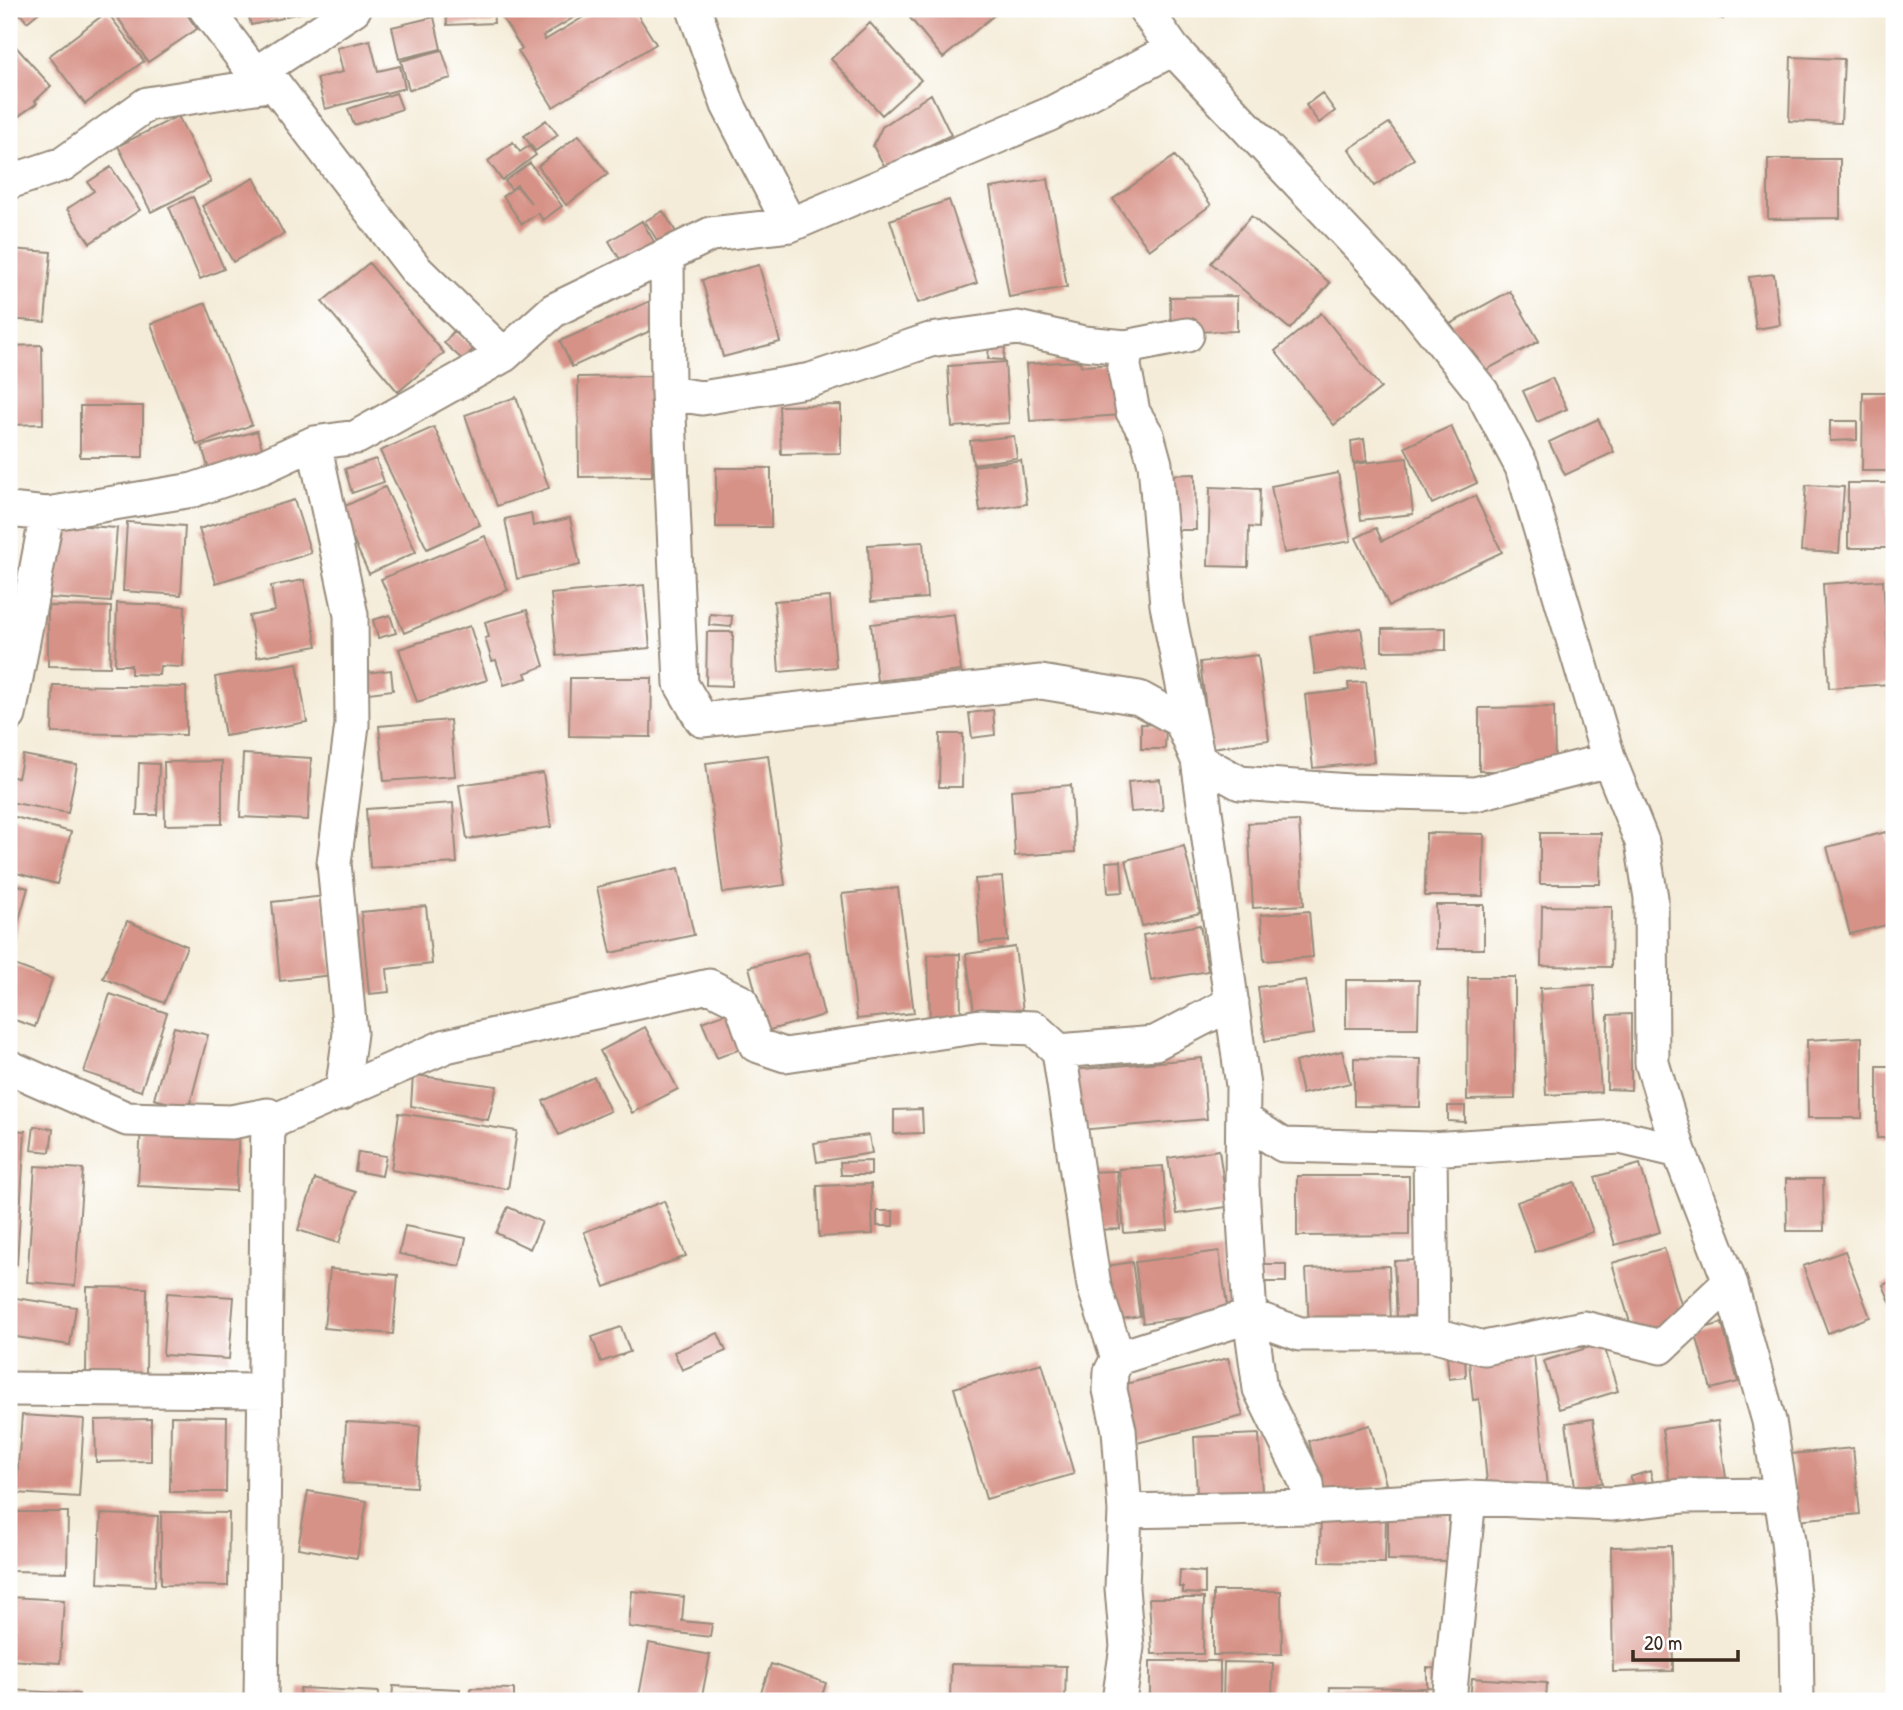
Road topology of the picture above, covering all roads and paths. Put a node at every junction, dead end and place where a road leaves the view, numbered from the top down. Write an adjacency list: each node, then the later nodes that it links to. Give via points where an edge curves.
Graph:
1 (206, 9): 6 (street)
2 (354, 9): 6 (street)
3 (694, 9): 8 (street, via 728,105)
4 (1145, 9): 5 (street)
5 (1173, 49): 8 (street, via 1049,114); 19 (street, via 1403,293 1482,392 1522,467)
6 (265, 79): 7 (street, via 147,103 63,164); 12 (street, via 417,271)
7 (9, 182)
8 (790, 225): 9 (street, via 711,234)
9 (667, 256): 12 (street, via 554,310); 13 (street)
10 (1187, 335): 11 (street)
11 (1126, 346): 13 (street, via 1084,343 1018,328 930,340 811,380 702,398); 18 (street, via 1124,366 1133,412 1147,435 1154,464 1167,606)
12 (505, 355): 14 (street, via 357,436)
13 (668, 393): 18 (street, via 681,684 702,720 1041,682 1139,698 1181,721)
14 (314, 443): 16 (street, via 262,467 193,490); 23 (street, via 351,615 352,725 334,863 350,1033)
15 (9, 510): 16 (street)
16 (47, 514): 17 (street)
17 (9, 715)
18 (1198, 760): 19 (street, via 1240,783 1475,794); 20 (street)
19 (1609, 760): 28 (street, via 1642,842 1651,898 1652,1063)
20 (1232, 1003): 21 (street, via 1154,1043); 25 (street, via 1243,1086)
21 (1059, 1051): 23 (street, via 1034,1028 981,1026 785,1055 756,1045 741,1002 709,986 446,1046); 33 (street, via 1094,1286)
22 (9, 1067): 24 (street, via 127,1119 231,1122)
23 (342, 1093): 24 (street, via 276,1120)
24 (268, 1115): 35 (street)
25 (1242, 1119): 26 (street); 29 (street)
26 (1283, 1145): 27 (street); 29 (street)
27 (1430, 1149): 28 (street, via 1620,1137); 32 (street)
28 (1679, 1151): 30 (street)
29 (1242, 1174): 31 (street)
30 (1730, 1282): 32 (street, via 1661,1347 1584,1328 1483,1348); 36 (street, via 1764,1400)
31 (1250, 1316): 32 (street, via 1300,1334); 33 (street); 38 (street, via 1260,1389 1307,1485)
32 (1432, 1334)
33 (1118, 1358): 39 (street, via 1110,1390 1119,1430)
34 (9, 1389): 35 (street)
35 (265, 1391): 40 (street)
36 (1782, 1495): 37 (street, via 1683,1496 1611,1504); 43 (street, via 1796,1626)
37 (1469, 1498): 38 (street); 42 (street)
38 (1309, 1507): 39 (street)
39 (1125, 1510): 41 (street, via 1122,1588 1127,1647)
40 (261, 1701)
41 (1119, 1701)
42 (1448, 1701)
43 (1797, 1701)

